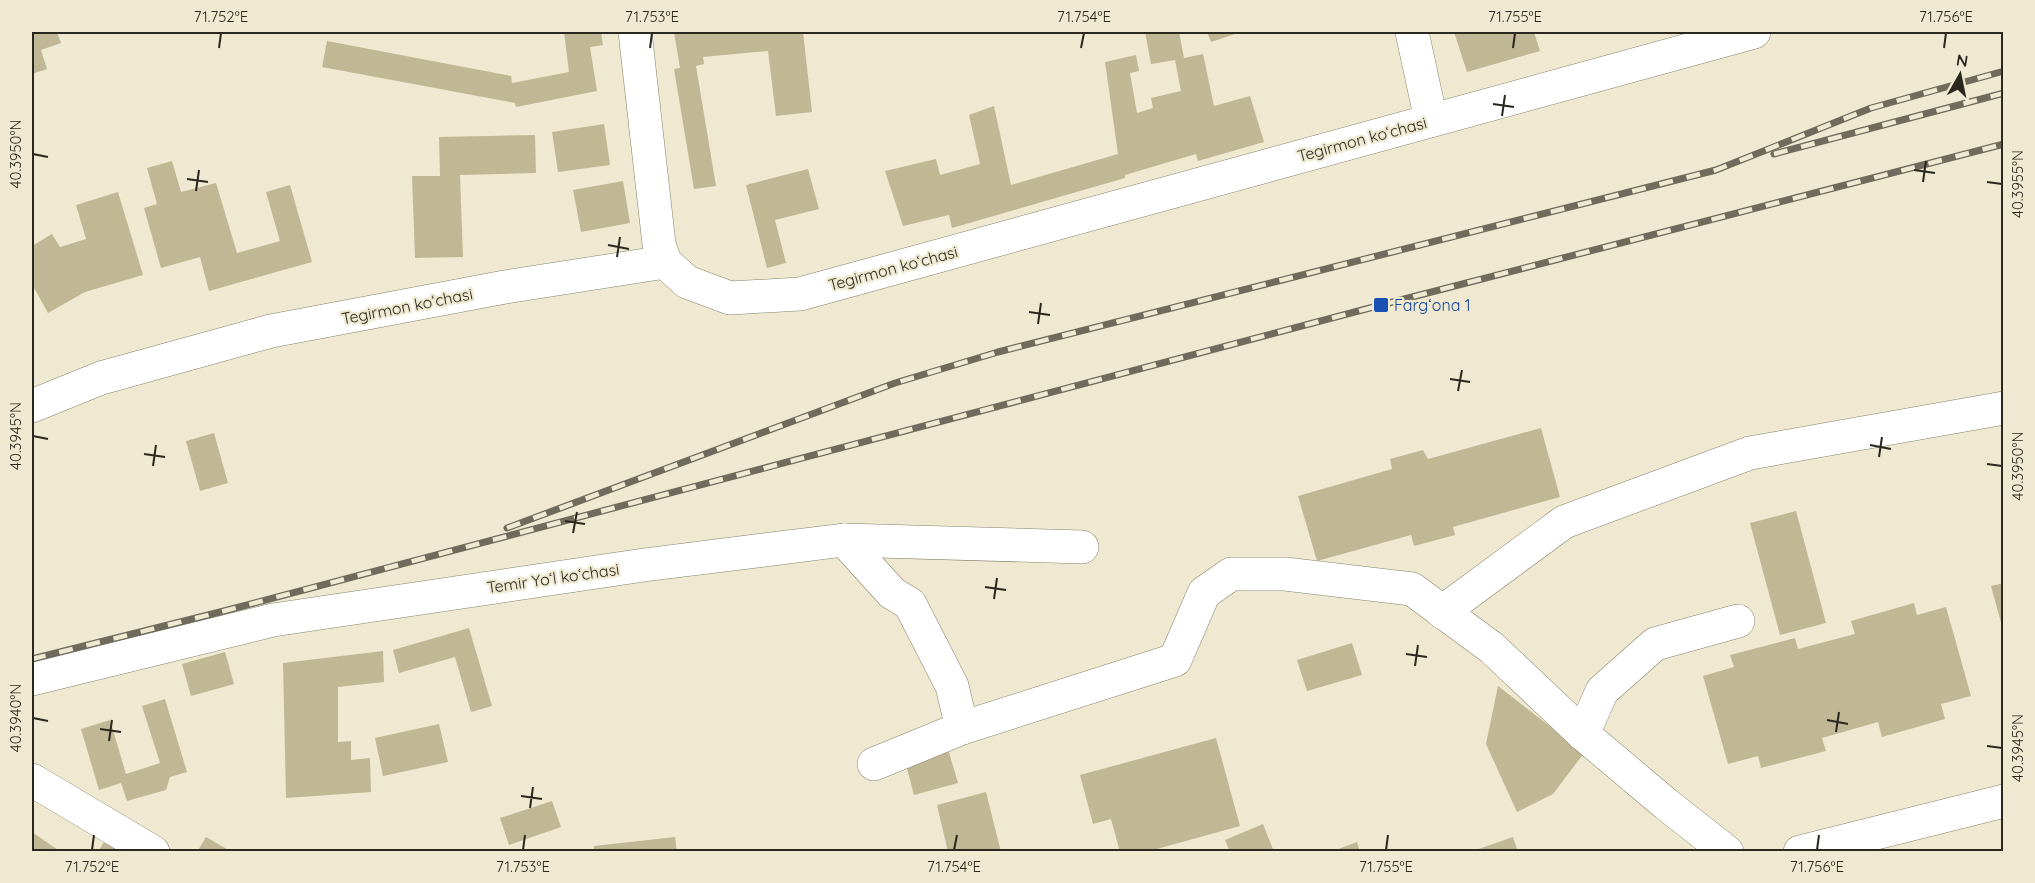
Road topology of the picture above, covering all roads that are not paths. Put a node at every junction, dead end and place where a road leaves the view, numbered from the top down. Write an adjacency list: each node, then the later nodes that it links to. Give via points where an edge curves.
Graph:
1 (635, 32): 5 (street, via 659,244)
2 (1412, 32): 4 (street)
3 (1754, 32): 4 (street, Tegirmon koʻchasi)
4 (1431, 120): 5 (street, Tegirmon koʻchasi, via 801,294 730,297 687,282)
5 (665, 262): 6 (street, Tegirmon koʻchasi, via 271,331 101,378)
6 (32, 406)
7 (2004, 408): 10 (street, via 1750,453 1564,522)
8 (844, 540): 9 (street, Temir Yoʻl koʻchasi); 12 (street, Temir Yoʻl koʻchasi, via 273,620); 13 (street, via 892,593 910,604 951,686)
9 (1082, 547)
10 (1442, 612): 13 (street, via 1412,589 1284,574 1231,574 1204,593 1175,660); 14 (street, via 1492,648)
11 (1738, 621): 14 (street, via 1655,644 1602,691)
12 (32, 680)
13 (962, 728): 15 (street)
14 (1583, 734): 19 (street)
15 (874, 764)
16 (32, 780): 18 (street)
17 (2004, 801): 20 (street)
18 (153, 852)
19 (1727, 852)
20 (1800, 852)

